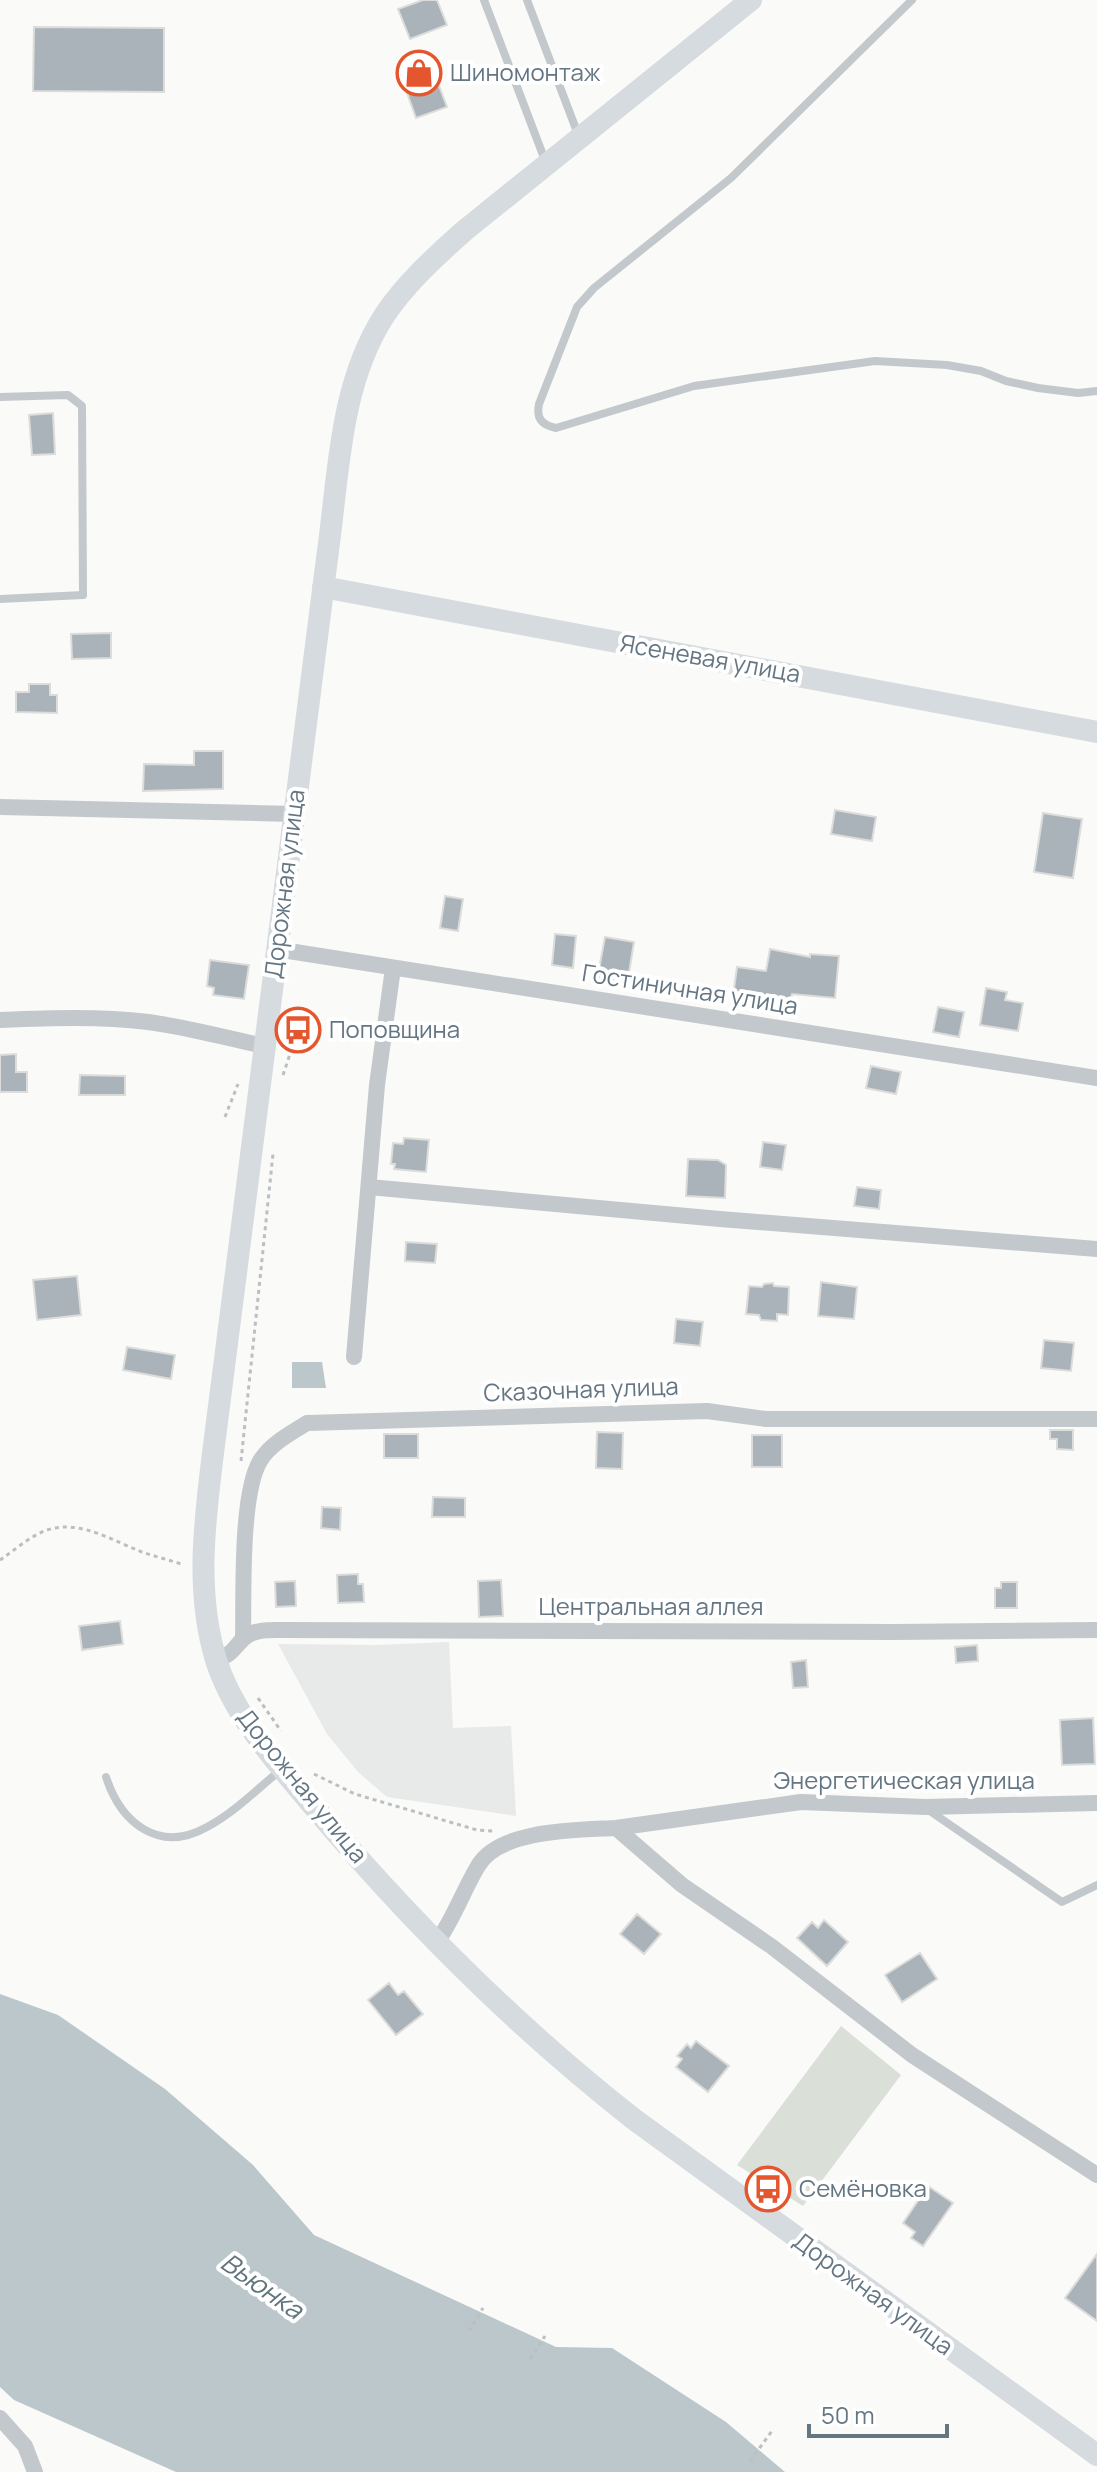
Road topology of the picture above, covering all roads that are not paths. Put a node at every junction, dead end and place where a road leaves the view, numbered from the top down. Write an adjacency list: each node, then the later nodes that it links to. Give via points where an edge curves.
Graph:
1 (484, 0): 6 (lane)
2 (527, 0): 5 (lane)
3 (751, 0): 5 (main road, Дорожная улица)
4 (912, 0): 7 (lane, via 731,178 577,307 538,418 556,428 694,386 875,361 947,365 1038,388)
5 (580, 138): 6 (main road, Дорожная улица)
6 (547, 164): 9 (main road, Дорожная улица, via 435,257 374,332 347,408)
7 (1097, 391)
8 (0, 397): 10 (lane, via 68,395 82,406 83,595)
9 (323, 587): 11 (main road, Ясеневая улица); 13 (main road, Дорожная улица)
10 (0, 599)
11 (1097, 732)
12 (0, 807): 13 (street)
13 (294, 814): 14 (main road, Дорожная улица)
14 (276, 949): 15 (street, Гостиничная улица); 17 (main road, Дорожная улица)
15 (393, 968): 18 (street, Гостиничная улица); 19 (street)
16 (0, 1020): 17 (street, via 129,1020)
17 (264, 1046): 25 (main road, Дорожная улица, via 210,1474 204,1602)
18 (1097, 1078)
19 (369, 1187): 20 (street); 21 (street)
20 (1097, 1249)
21 (354, 1357)
22 (1097, 1419): 24 (street, Сказочная улица, via 766,1419 707,1411 307,1423 279,1441 260,1462 248,1499)
23 (1097, 1630): 24 (street, Центральная аллея, via 282,1630)
24 (243, 1639): 25 (street, Центральная аллея, via 234,1651)
25 (216, 1659): 26 (main road, Дорожная улица, via 242,1713)
26 (283, 1769): 27 (lane, via 210,1826 179,1836 136,1825 118,1805); 32 (main road, Дорожная улица)
27 (106, 1777)
28 (1097, 1803): 29 (street, Энергетическая улица)
29 (925, 1807): 30 (street, Энергетическая улица, via 801,1802); 31 (lane, via 1062,1902)
30 (616, 1828): 32 (street, Энергетическая улица, via 536,1833 489,1851); 33 (street, via 682,1885 912,2055)
31 (1097, 1885)
32 (437, 1942): 35 (main road, Дорожная улица, via 567,2066 635,2120)
33 (1097, 2175)
34 (0, 2418): 36 (street, via 25,2446)
35 (1097, 2455)
36 (35, 2472)

